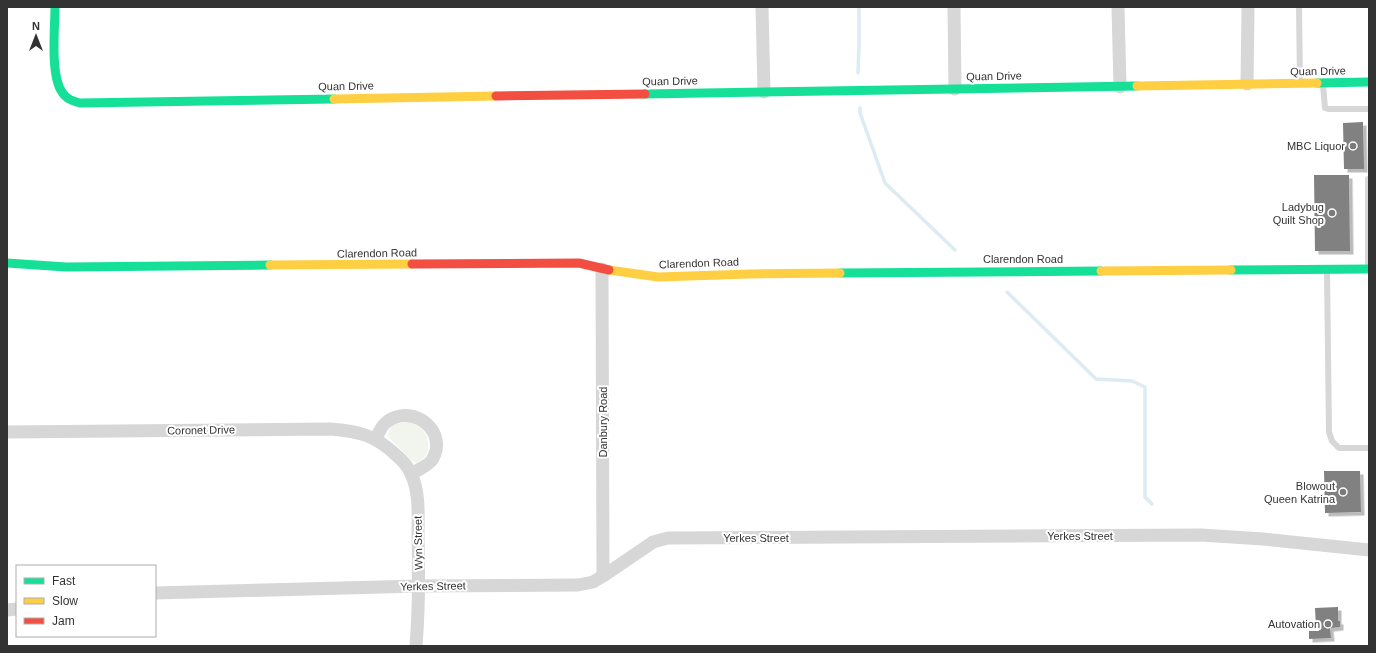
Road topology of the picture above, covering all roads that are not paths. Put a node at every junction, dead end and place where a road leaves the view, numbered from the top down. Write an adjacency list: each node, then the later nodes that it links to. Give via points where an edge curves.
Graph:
1 (55, 7): 13 (street, Quan Drive, via 57,85 70,100 80,103)
2 (762, 7): 13 (street)
3 (954, 7): 12 (street)
4 (1118, 7): 11 (street)
5 (1248, 7): 9 (street)
6 (1299, 7): 10 (lane)
7 (1369, 82): 8 (street, Quan Drive)
8 (1323, 83): 10 (street, Quan Drive); 14 (lane, via 1325,108)
9 (1247, 84): 10 (street, Quan Drive); 11 (street, Quan Drive)
10 (1300, 84)
11 (1120, 87): 12 (street, Quan Drive)
12 (955, 88): 13 (street, Quan Drive)
13 (764, 92)
14 (1369, 109)
15 (1368, 179): 19 (lane)
16 (7, 264): 17 (street, Clarendon Road, via 74,267 579,263)
17 (602, 269): 18 (street, Clarendon Road, via 658,277); 26 (street, Danbury Road)
18 (1327, 269): 19 (street, Clarendon Road); 22 (lane, via 1329,432 1332,441 1339,448)
19 (1368, 269)
20 (7, 432): 21 (street, Coronet Drive, via 330,429 350,430)
21 (376, 438): 23 (street, Coronet Drive); 24 (street, via 386,421 399,415 414,416 426,422 435,436 436,451 431,462)
22 (1369, 448)
23 (391, 450): 24 (street, Wyn Street)
24 (411, 474): 27 (street, Wyn Street, via 418,511)
25 (1369, 550): 26 (street, Yerkes Street, via 1201,535 668,538 653,542)
26 (603, 576): 27 (street, Yerkes Street, via 578,586)
27 (419, 586): 28 (street, Yerkes Street); 29 (street, Wyn Street)
28 (156, 593)
29 (416, 646)

